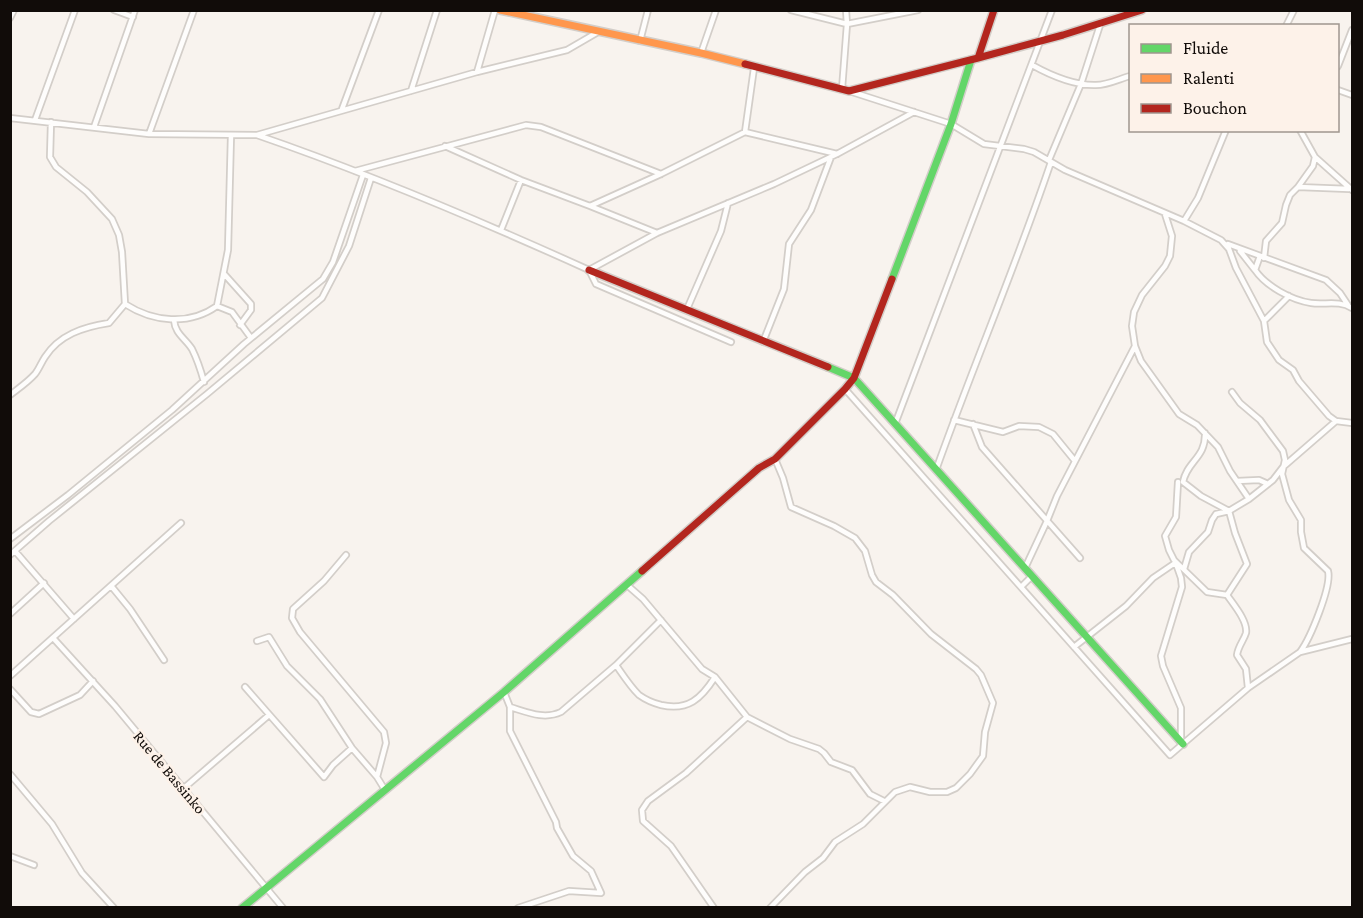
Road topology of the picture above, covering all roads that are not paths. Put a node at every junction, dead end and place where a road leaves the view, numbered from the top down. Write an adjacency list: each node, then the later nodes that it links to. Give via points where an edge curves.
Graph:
1 (14, 10): 20 (street)
2 (75, 10): 41 (street)
3 (114, 10): 19 (street)
4 (135, 10): 19 (street)
5 (194, 10): 48 (street)
6 (379, 10): 38 (street)
7 (437, 10): 37 (street)
8 (498, 10): 18 (street); 33 (street)
9 (648, 10): 27 (street)
10 (716, 10): 28 (street)
11 (791, 10): 22 (street)
12 (846, 10): 22 (street)
13 (918, 10): 22 (street)
14 (994, 10): 29 (street)
15 (1052, 10): 26 (street)
16 (1142, 10): 21 (street)
17 (1294, 10): 23 (street)
18 (531, 14): 25 (street)
19 (133, 17): 44 (street)
20 (10, 18)
21 (1101, 22): 26 (street); 35 (street)
22 (847, 24): 36 (street)
23 (1287, 24)
24 (1353, 30): 30 (street)
25 (598, 32): 27 (street); 33 (street, via 567,50)
26 (1041, 40): 29 (street); 31 (street)
27 (640, 41): 28 (street)
28 (701, 53): 32 (street)
29 (974, 59): 36 (street); 43 (street)
30 (1339, 64)
31 (1032, 65): 35 (street); 52 (street)
32 (754, 68): 36 (street); 45 (street)
33 (477, 72): 37 (street)
34 (1129, 77): 35 (street, via 1096,86)
35 (1081, 84): 56 (street)
36 (846, 90): 39 (street)
37 (411, 91): 38 (street)
38 (342, 110): 50 (street)
39 (914, 112): 43 (street); 53 (street)
40 (10, 118): 41 (street)
41 (35, 120): 42 (street)
42 (51, 122): 44 (street); 77 (street, via 50,157 112,219 119,235)
43 (951, 124): 52 (street, via 975,140); 88 (street)
44 (94, 127): 48 (street)
45 (745, 132): 53 (street); 58 (street)
46 (1225, 132): 67 (street, via 1198,198)
47 (1301, 132): 55 (street)
48 (149, 134): 49 (street)
49 (231, 135): 50 (street); 75 (street)
50 (257, 135): 57 (street)
51 (445, 146): 57 (street); 58 (street, via 534,125); 61 (street)
52 (1001, 147): 56 (street, via 1024,149); 97 (street)
53 (837, 154): 54 (street)
54 (831, 157): 64 (street); 86 (street, via 811,210 789,244 784,289)
55 (1315, 157): 62 (street); 63 (street)
56 (1050, 161): 66 (street); 94 (street, via 1026,238)
57 (354, 171): 59 (street)
58 (661, 174): 65 (street)
59 (363, 175): 60 (street); 84 (street, via 333,262 323,279)
60 (371, 178): 68 (street); 115 (street, via 349,246 322,298)
61 (521, 180): 65 (street); 68 (street)
62 (1298, 187): 63 (street); 72 (street, via 1290,195 1282,223 1266,241)
63 (1351, 190)
64 (728, 203): 69 (street); 80 (street, via 721,231)
65 (590, 206): 69 (street)
66 (1165, 214): 67 (street); 87 (street, via 1172,236 1170,256 1134,312)
67 (1184, 221): 70 (street)
68 (501, 230): 73 (street)
69 (657, 233): 73 (street)
70 (1226, 243): 71 (street); 82 (street)
71 (1239, 250): 72 (street); 74 (street)
72 (1262, 257): 74 (street); 79 (street, via 1326,280)
73 (589, 270): 80 (street); 85 (street, via 596,284)
74 (1255, 270): 76 (street, via 1268,284)
75 (225, 276): 78 (street); 83 (street, via 251,304)
76 (1289, 296): 79 (street, via 1311,303); 82 (street)
77 (125, 304): 81 (street, via 150,316); 92 (street, via 109,323 71,333 60,341 31,378)
78 (217, 306): 81 (street, via 207,313); 83 (street, via 232,312)
79 (1350, 306)
80 (687, 309): 86 (street)
81 (174, 320): 89 (street, via 174,328 192,350)
82 (1263, 321): 93 (street, via 1267,342 1279,360 1293,370)
83 (240, 324): 84 (street)
84 (251, 338): 89 (street)
85 (731, 342)
86 (763, 342): 88 (street)
87 (1135, 346): 100 (street, via 1141,361 1179,414); 102 (street)
88 (854, 378): 90 (street); 97 (street)
89 (204, 382): 114 (street)
90 (845, 389): 101 (street); 126 (street)
91 (1232, 392): 103 (street, via 1278,443 1285,460)
92 (10, 395)
93 (1329, 416): 95 (street); 99 (street)
94 (954, 420): 98 (street); 104 (street)
95 (1336, 421): 96 (street); 99 (street)
96 (1353, 423)
97 (895, 424): 104 (street)
98 (973, 424): 102 (street, via 1003,432 1019,426 1039,427 1053,434); 112 (street, via 982,447)
99 (1325, 430): 103 (street)
100 (1205, 433): 105 (street, via 1218,447); 111 (street, via 1202,452 1182,482)
101 (775, 459): 124 (street, via 759,468); 155 (street, via 791,507 855,538 865,551 876,582 931,634 976,669 993,703 983,756 962,783 939,793 901,789)
102 (1075, 461): 112 (street)
103 (1283, 467): 108 (street); 136 (street, via 1289,500 1301,520 1304,548 1326,567 1329,576 1314,629)
104 (936, 470): 120 (street)
105 (1237, 481): 106 (street); 109 (street)
106 (1251, 481): 108 (street); 109 (street)
107 (1178, 482): 119 (street, via 1176,518 1165,536)
108 (1268, 484): 110 (street)
109 (1244, 491): 110 (street)
110 (1249, 499): 111 (street)
111 (1229, 511): 121 (street, via 1220,512 1212,520 1208,532 1189,552); 127 (street, via 1247,564)
112 (1047, 521): 118 (street); 120 (street)
113 (182, 523): 125 (street)
114 (10, 539)
115 (15, 550): 116 (street); 123 (street)
116 (10, 555)
117 (346, 555): 152 (street, via 293,609 292,618 384,732 386,743)
118 (1080, 558)
119 (1175, 561): 121 (street); 131 (street); 149 (street, via 1182,586 1161,656 1181,708)
120 (1024, 568): 122 (street)
121 (1184, 569): 127 (street, via 1207,592)
122 (1032, 576): 126 (street); 131 (street)
123 (44, 583): 128 (street); 129 (street)
124 (627, 585): 130 (street); 145 (street)
125 (112, 587): 129 (street); 137 (street)
126 (1021, 587): 135 (street)
127 (1227, 594): 143 (street, via 1246,628 1237,655 1246,669)
128 (10, 614)
129 (74, 619): 132 (street)
130 (661, 620): 138 (street); 140 (street, via 702,669)
131 (1087, 637): 135 (street); 149 (street)
132 (54, 639): 139 (street); 141 (street, Rue de Bassinko)
133 (1353, 639): 136 (street)
134 (257, 641): 150 (street, via 269,637 287,666 320,699)
135 (1074, 647): 149 (street, via 1170,755)
136 (1300, 652): 143 (street)
137 (164, 660)
138 (616, 665): 140 (street, via 641,696 663,705 682,707 693,702); 146 (street, via 554,715 540,716)
139 (10, 676)
140 (715, 677): 148 (street)
141 (93, 681): 144 (street, via 80,695 39,714 31,712); 153 (street, Rue de Bassinko)
142 (245, 687): 147 (street)
143 (1248, 688): 149 (street)
144 (10, 689)
145 (504, 692): 146 (street); 154 (street)
146 (510, 707): 162 (street, via 510,731 558,831 573,856 591,871 601,893 569,891)
147 (269, 715): 150 (street, via 324,777); 153 (street)
148 (747, 717): 155 (street, via 819,749 833,763 855,771 870,794); 163 (street, via 642,810 643,821 671,846)
149 (1183, 744)
150 (352, 748): 152 (street)
151 (10, 774): 159 (street, via 52,824 82,873)
152 (377, 777): 154 (street)
153 (184, 788): 158 (street, Rue de Bassinko)
154 (385, 790): 158 (street)
155 (884, 801): 164 (street, via 864,824 835,842)
156 (10, 856): 157 (street)
157 (34, 865)
158 (265, 887): 160 (street); 161 (street, Rue de Bassinko)
159 (114, 908)
160 (242, 908)
161 (283, 908)
162 (518, 908)
163 (714, 908)
164 (770, 908)

